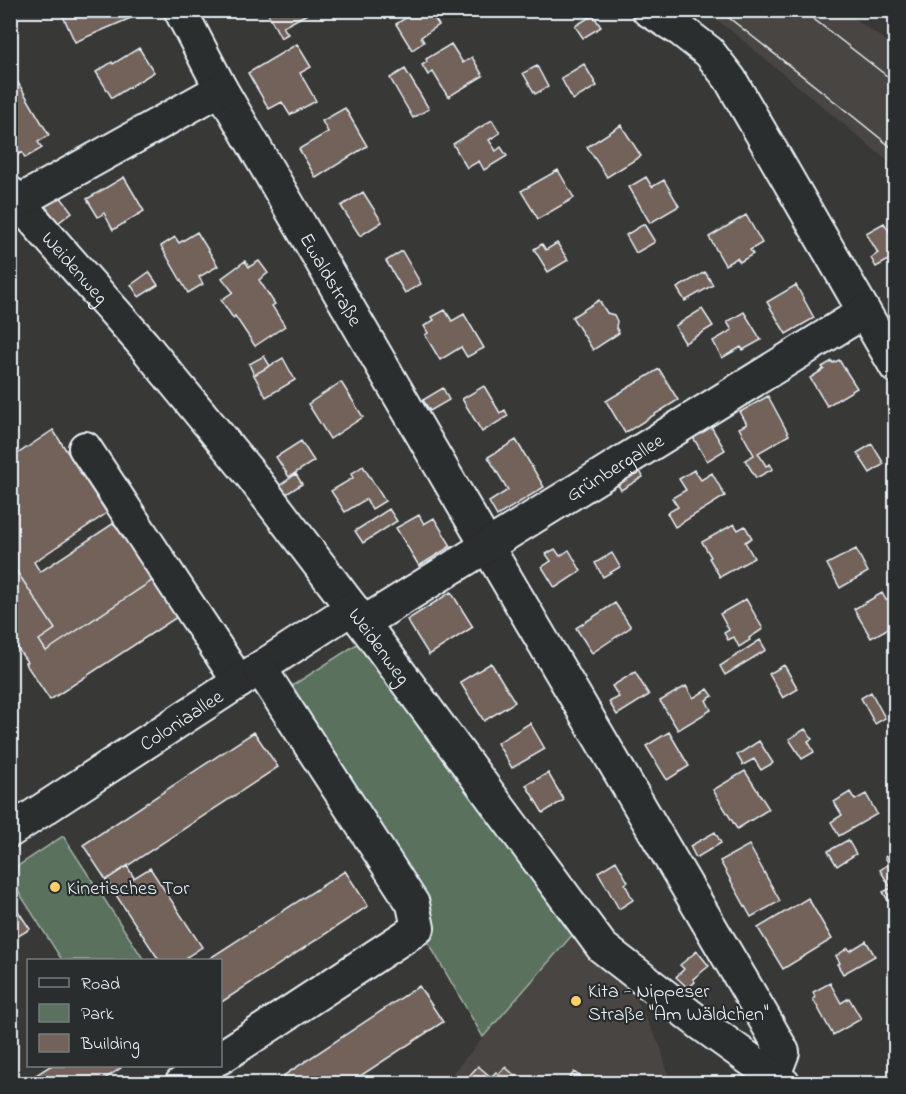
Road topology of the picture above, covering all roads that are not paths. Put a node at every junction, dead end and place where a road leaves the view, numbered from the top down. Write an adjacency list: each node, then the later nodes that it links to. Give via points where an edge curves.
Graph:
1 (180, 10): 3 (street, Ewaldstraße)
2 (648, 10): 5 (street, via 709,52 730,79)
3 (221, 89): 4 (street); 8 (street, Ewaldstraße)
4 (14, 197): 9 (street, Weidenweg, via 244,466)
5 (864, 312): 6 (street); 8 (street, Grünbergallee)
6 (896, 367)
7 (85, 448): 10 (street)
8 (487, 546): 9 (street, Grünbergallee); 14 (street, Weidenweg, via 783,1052)
9 (357, 616): 10 (street, Coloniaallee); 14 (street, Weidenweg, via 602,947)
10 (249, 675): 11 (street, Coloniaallee); 12 (street, via 413,904 418,928)
11 (13, 823)
12 (222, 1057)
13 (206, 1067): 15 (street)
14 (778, 1079)
15 (181, 1083)

